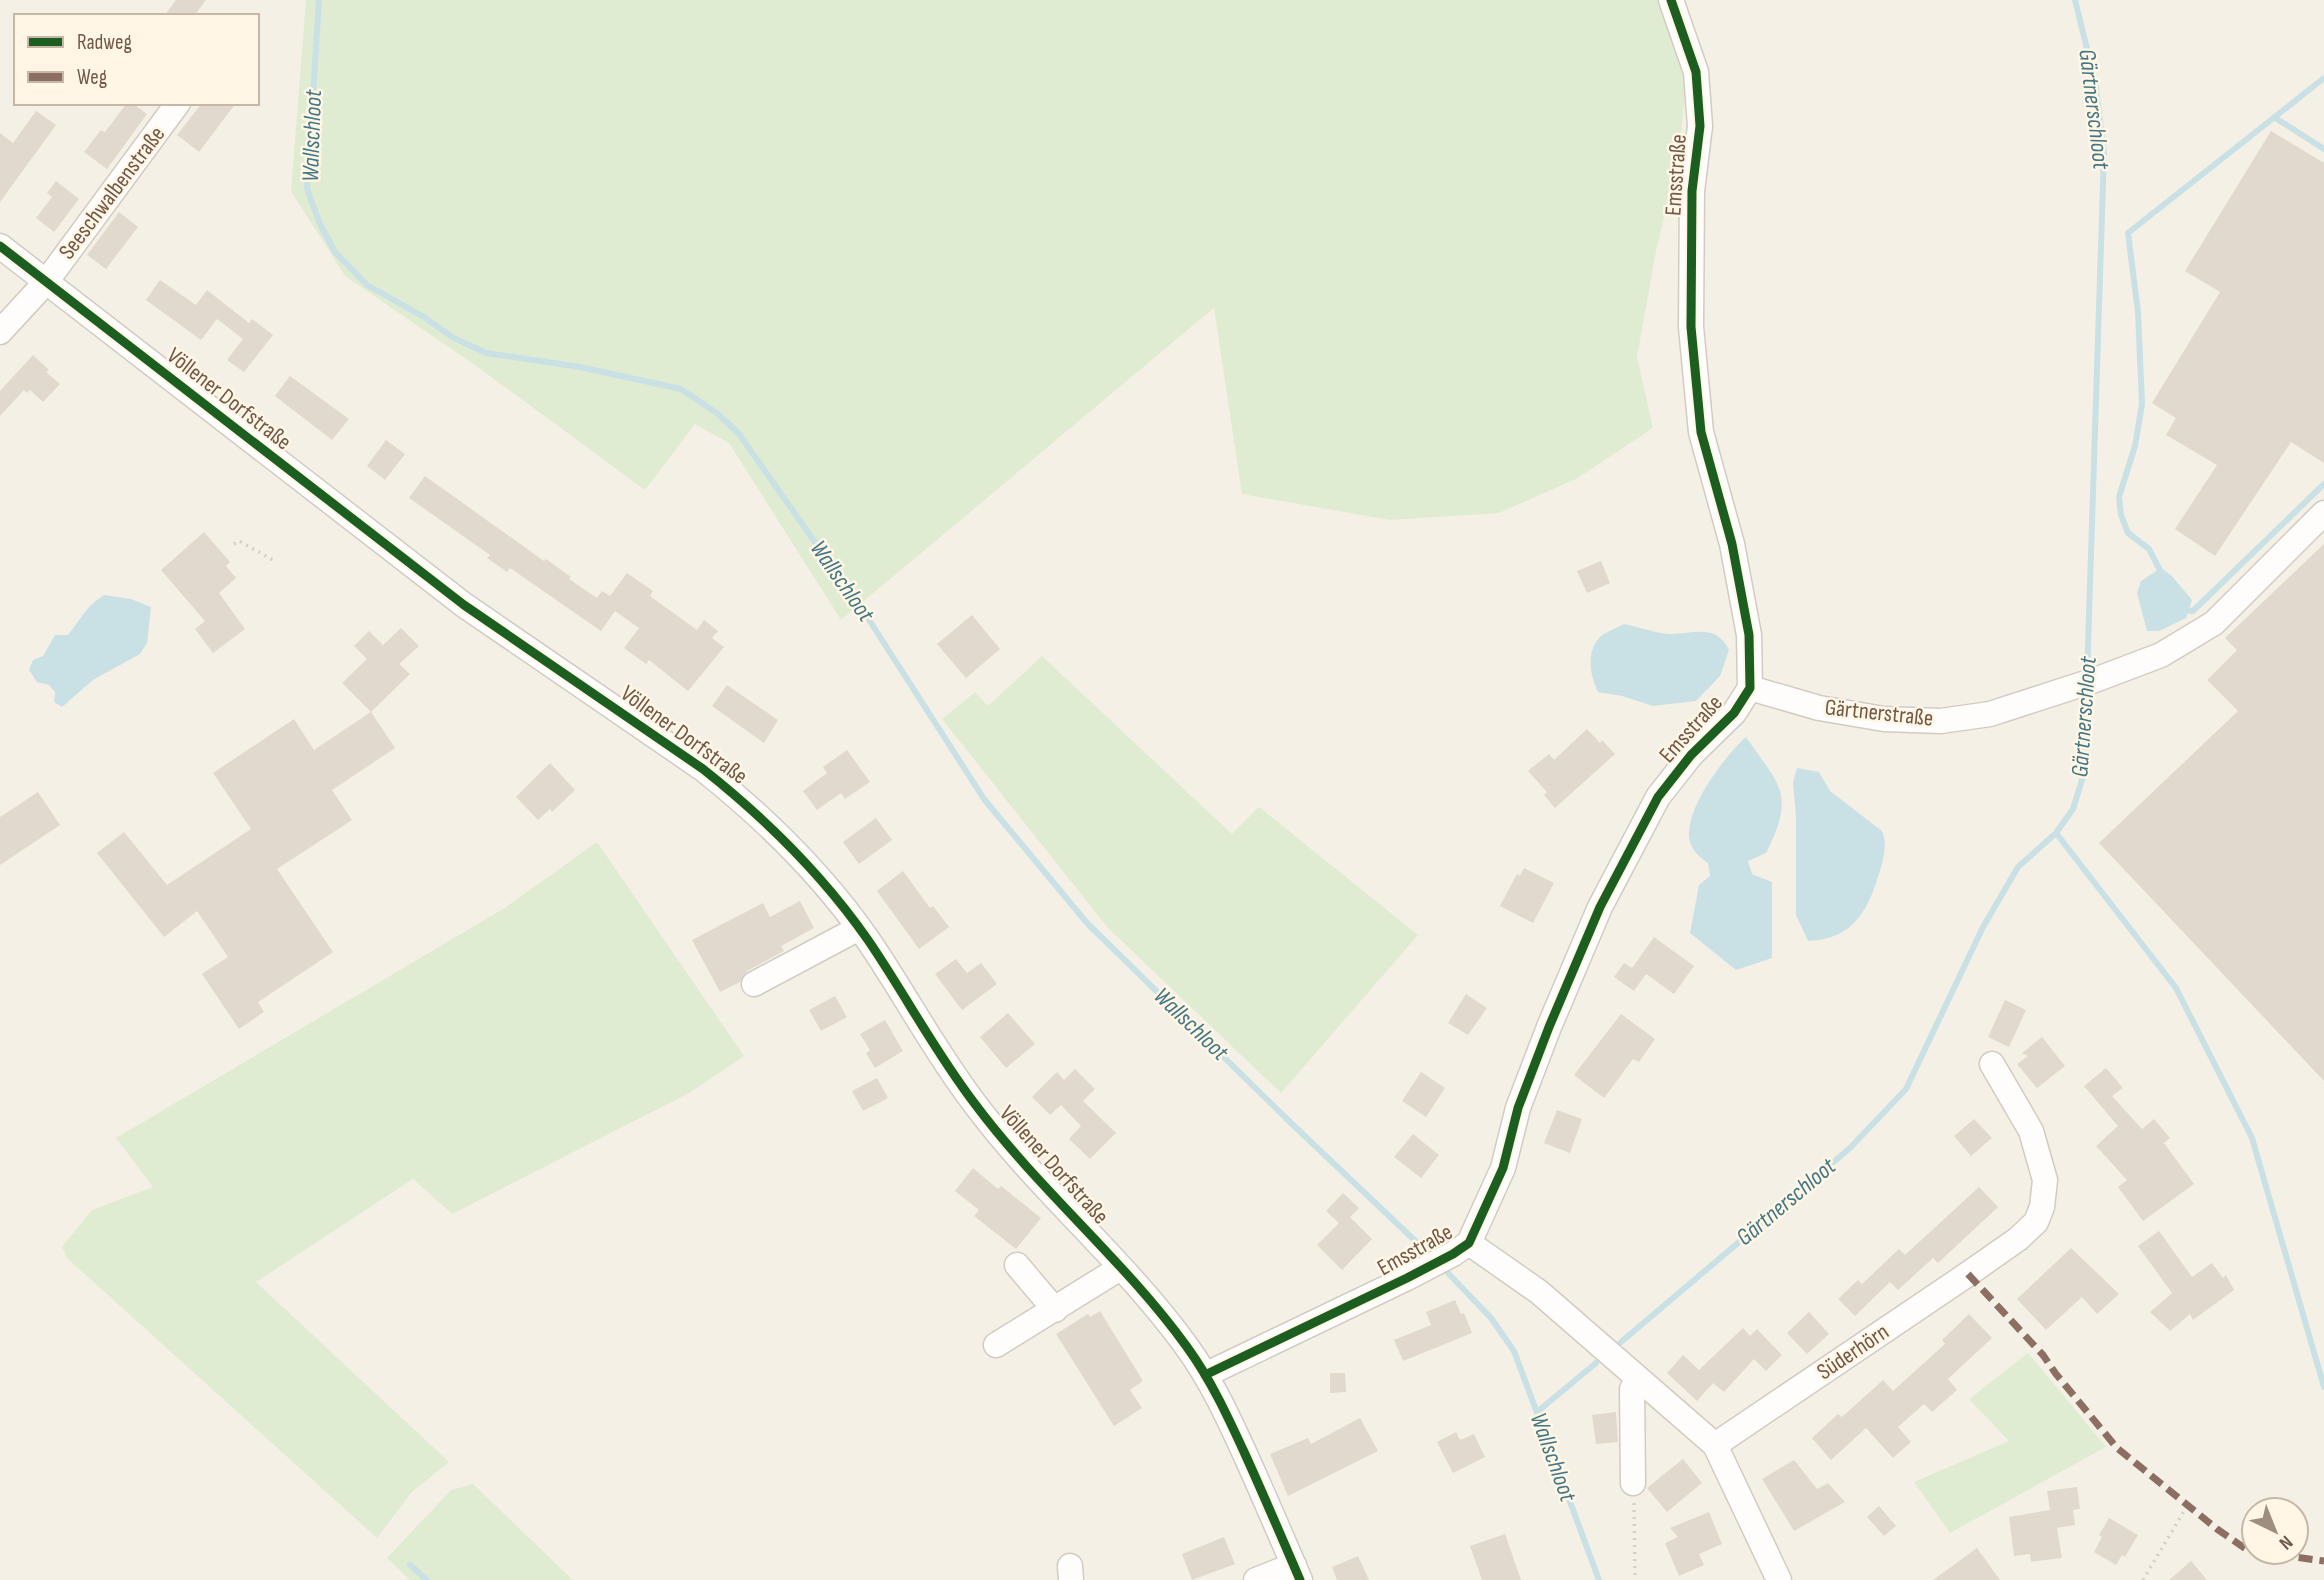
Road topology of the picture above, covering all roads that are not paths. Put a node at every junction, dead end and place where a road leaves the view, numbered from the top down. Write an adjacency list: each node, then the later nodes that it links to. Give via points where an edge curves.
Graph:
1 (1671, 0): 7 (street, Emsstraße, via 1696,72 1700,127 1692,191 1690,327 1701,432 1732,544 1749,635)
2 (177, 105): 4 (street, Seeschwalbenstraße)
3 (0, 246): 4 (street, Völlener Dorfstraße)
4 (46, 282): 5 (street, Seeschwalbenstraße); 8 (street, Völlener Dorfstraße, via 464,605 735,794 793,848)
5 (0, 332)
6 (2324, 513): 7 (street, Gärtnerstraße, via 2214,623 2161,655 1990,714 1941,721 1884,719)
7 (1750, 688): 11 (street, Emsstraße, via 1734,713 1691,755 1658,797 1600,907 1518,1108 1503,1168)
8 (859, 928): 9 (street); 13 (street, Völlener Dorfstraße, via 975,1105)
9 (754, 984)
10 (1992, 1065): 18 (street, Süderhörn, via 2031,1130 2045,1180 2036,1222 2018,1239)
11 (1469, 1243): 16 (street, Emsstraße, via 1407,1278); 17 (street, via 1539,1292)
12 (1017, 1265): 14 (street)
13 (1121, 1268): 14 (street); 16 (street, Völlener Dorfstraße)
14 (1055, 1310): 15 (street)
15 (996, 1345)
16 (1205, 1375): 20 (street, Völlener Dorfstraße)
17 (1639, 1379): 18 (street); 19 (street, via 1632,1389)
18 (1715, 1445): 22 (street)
19 (1633, 1483)
20 (1297, 1573): 21 (street)
21 (1256, 1580)
22 (1779, 1580)

